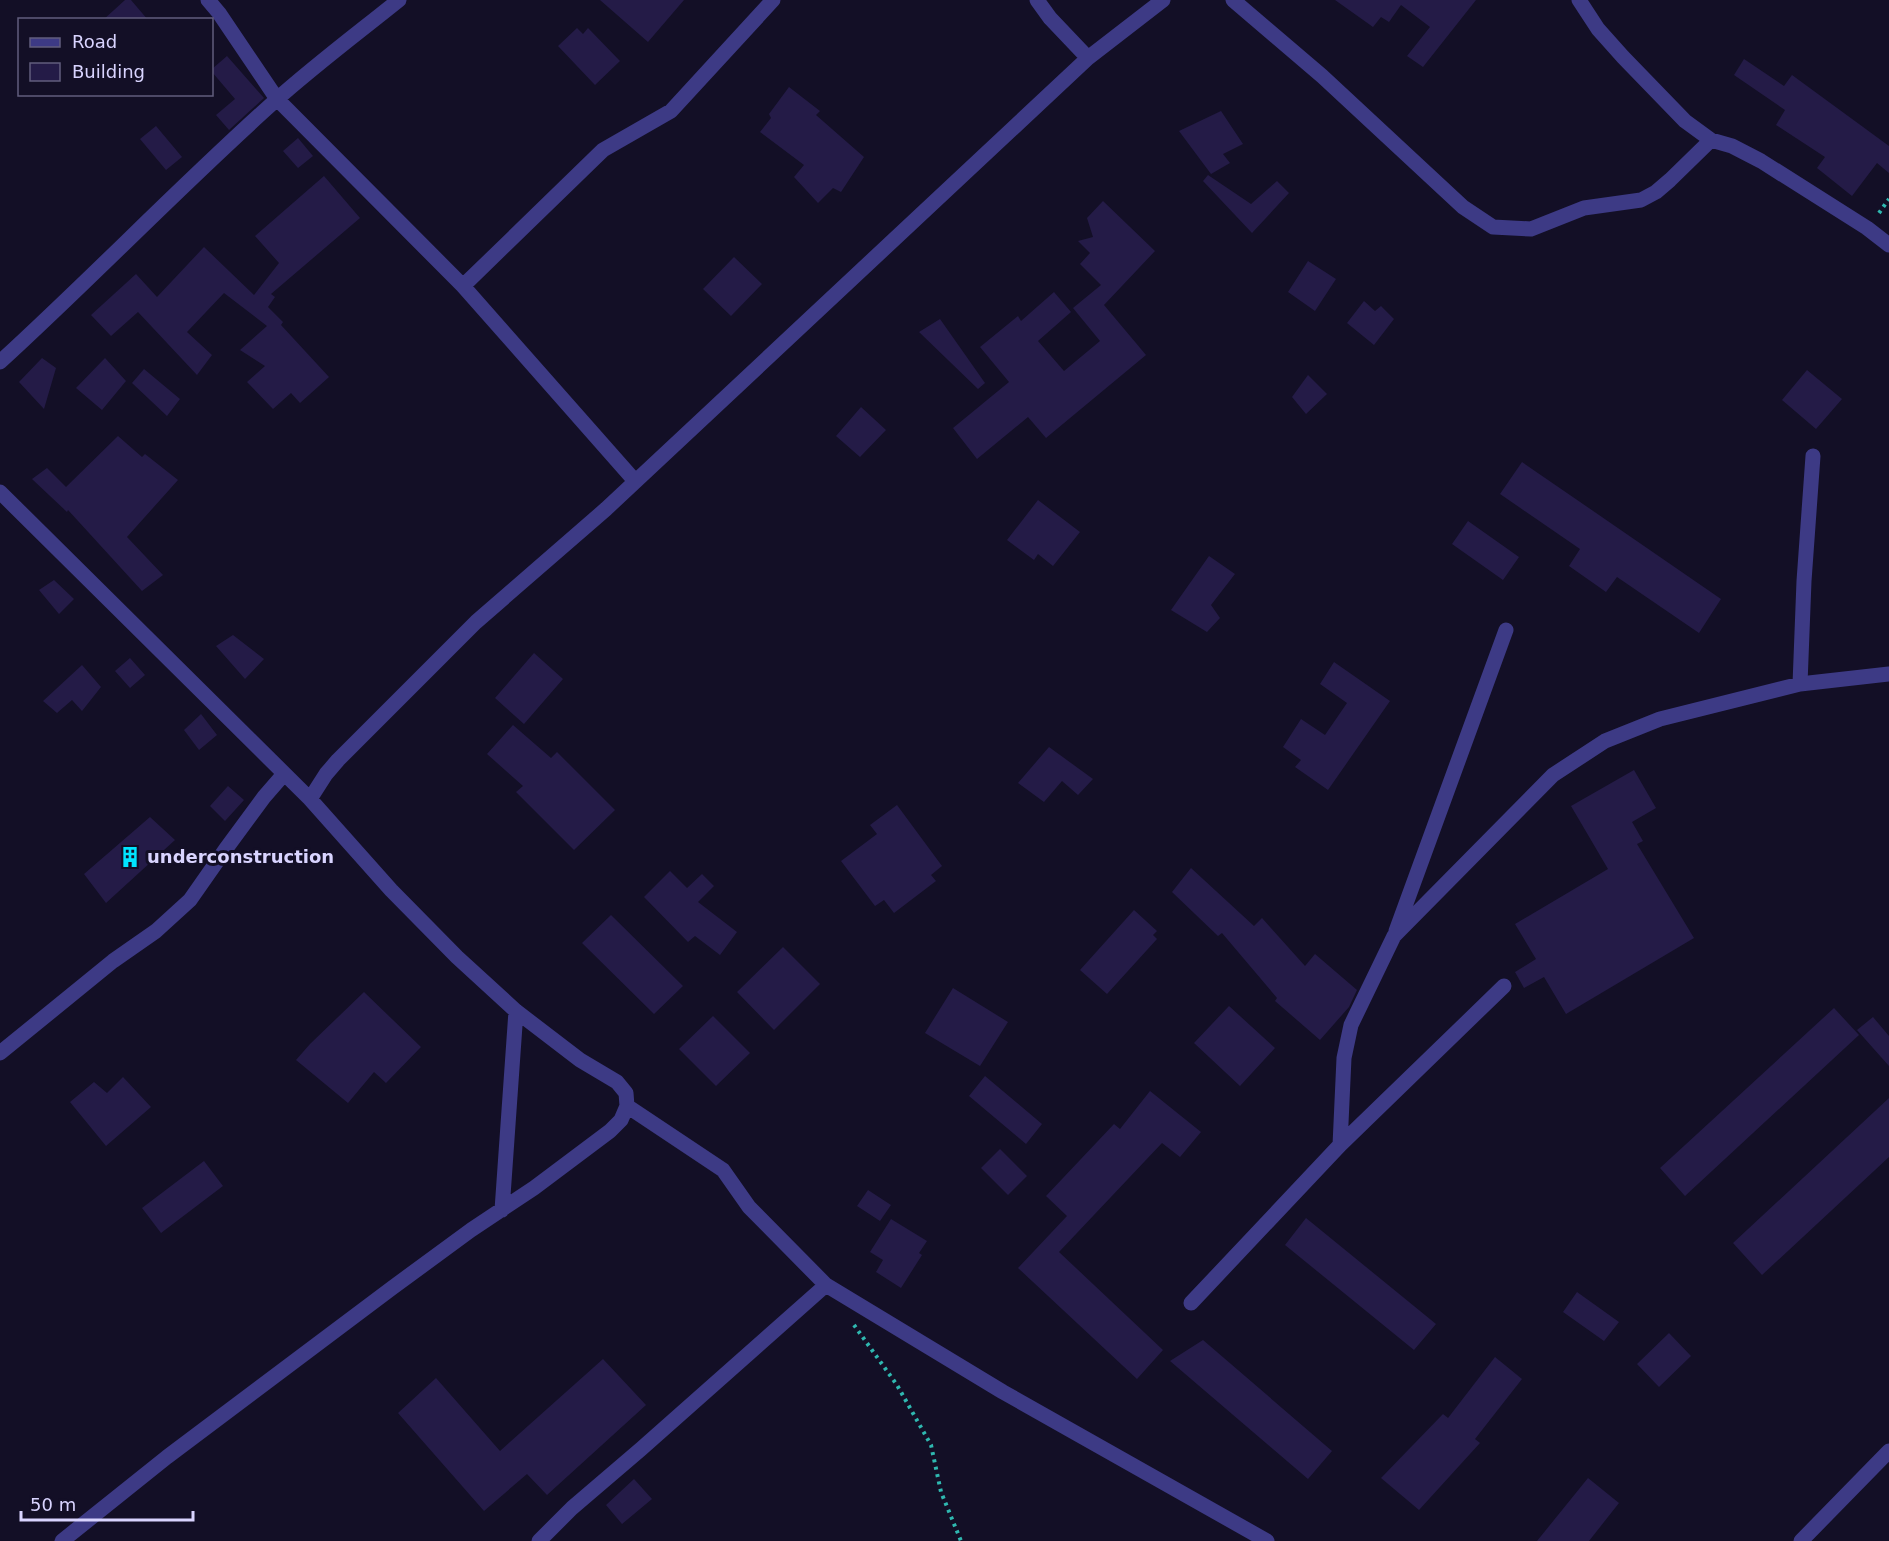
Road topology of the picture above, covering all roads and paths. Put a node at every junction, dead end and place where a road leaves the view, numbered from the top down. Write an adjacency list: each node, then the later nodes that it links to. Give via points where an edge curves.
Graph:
1 (208, 0): 9 (street)
2 (399, 0): 9 (street)
3 (774, 0): 12 (street, via 671,111 603,150)
4 (1037, 0): 8 (street)
5 (1163, 0): 8 (street)
6 (1233, 0): 10 (street, via 1323,76 1463,207 1493,227 1531,229 1584,208 1641,200 1656,192)
7 (1579, 0): 10 (street, via 1623,57 1685,121)
8 (1088, 58): 15 (street)
9 (277, 99): 12 (street); 13 (street)
10 (1712, 140): 11 (street, via 1761,161)
11 (1889, 245)
12 (462, 286): 15 (street)
13 (0, 362)
14 (1814, 456): 19 (street)
15 (635, 481): 21 (street, via 476,622 338,760)
16 (0, 492): 20 (street)
17 (1506, 630): 22 (street)
18 (1889, 674): 19 (street)
19 (1800, 684): 22 (street, via 1660,719 1605,741 1553,775)
20 (284, 774): 21 (street); 25 (street, via 190,900)
21 (310, 799): 24 (street, via 391,891)
22 (1394, 936): 27 (street, via 1351,1025 1344,1058)
23 (1504, 986): 27 (street)
24 (516, 1011): 26 (street, via 580,1060 617,1082 626,1093); 28 (street)
25 (0, 1053)
26 (627, 1106): 28 (street, via 610,1131); 29 (street, via 723,1170 749,1207)
27 (1340, 1145): 30 (street)
28 (502, 1210): 33 (street, via 167,1457)
29 (826, 1285): 34 (street); 36 (street, via 1003,1392)
30 (1191, 1303)
31 (852, 1321): 35 (path, via 897,1385 931,1445 941,1492)
32 (1889, 1451): 37 (street)
33 (62, 1541)
34 (539, 1541)
35 (961, 1541)
36 (1267, 1541)
37 (1801, 1541)

